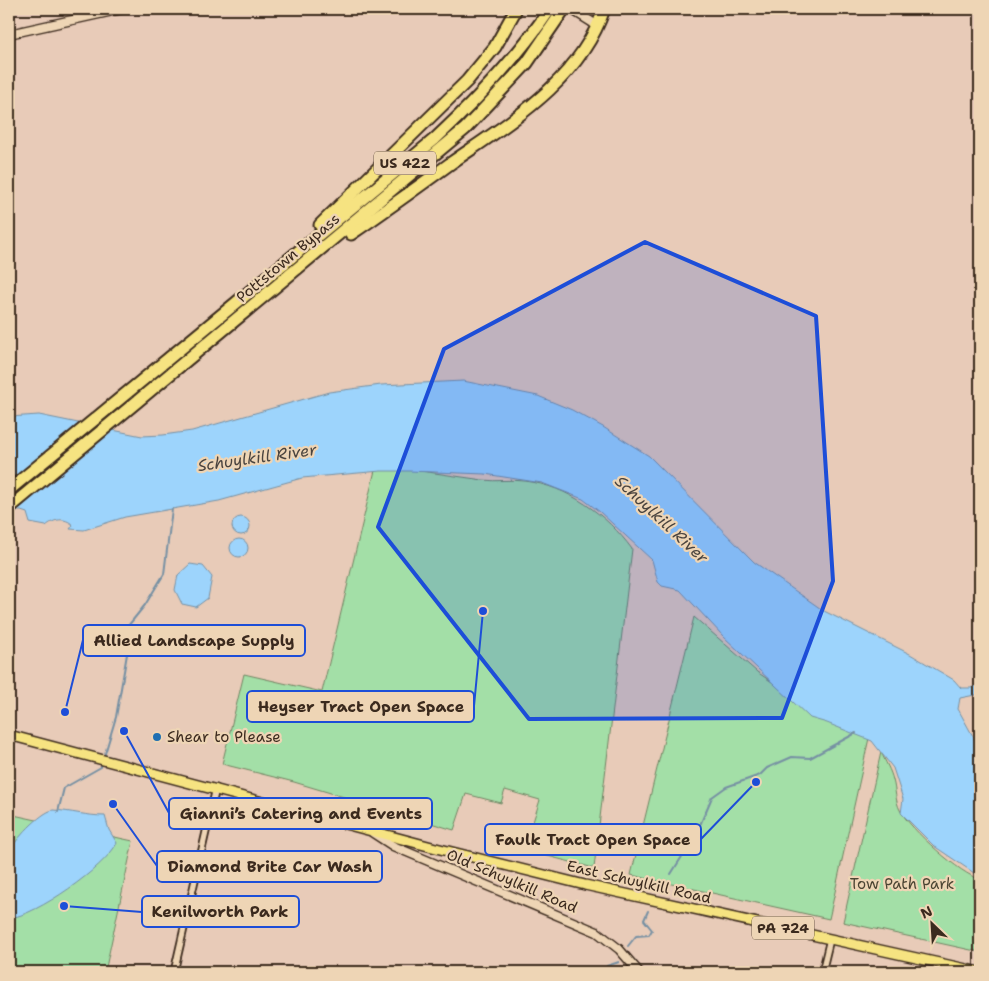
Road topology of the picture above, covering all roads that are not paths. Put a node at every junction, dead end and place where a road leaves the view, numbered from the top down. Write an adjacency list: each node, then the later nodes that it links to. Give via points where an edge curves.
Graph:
1 (122, 9): 8 (street)
2 (516, 9): 10 (highway, via 500,40 466,82)
3 (550, 9): 10 (highway, Pottstown Bypass / US 422, via 508,66 461,115)
4 (564, 9): 9 (highway, Pottstown Bypass / US 422, via 527,63 471,123)
5 (571, 9): 7 (street)
6 (604, 9): 7 (highway)
7 (598, 26): 9 (highway, via 565,74 543,97 352,234)
8 (9, 34)
9 (303, 265): 12 (highway, Pottstown Bypass / US 422)
10 (242, 299): 11 (highway, Pottstown Bypass / US 422)
11 (9, 490)
12 (9, 508)
13 (9, 734): 15 (main road, East Schuylkill Road / PA 724)
14 (9, 740): 15 (main road, East Schuylkill Road / PA 724)
15 (62, 749): 16 (main road, East Schuylkill Road / PA 724)
16 (216, 788): 17 (main road, East Schuylkill Road / PA 724); 19 (street)
17 (365, 828): 18 (main road, East Schuylkill Road / PA 724, via 585,885); 20 (street, Old Schuylkill Road, via 393,846 597,932 619,948)
18 (830, 939): 21 (street); 22 (main road, East Schuylkill Road / PA 724)
19 (174, 972)
20 (639, 972)
21 (822, 972)
22 (980, 972)

